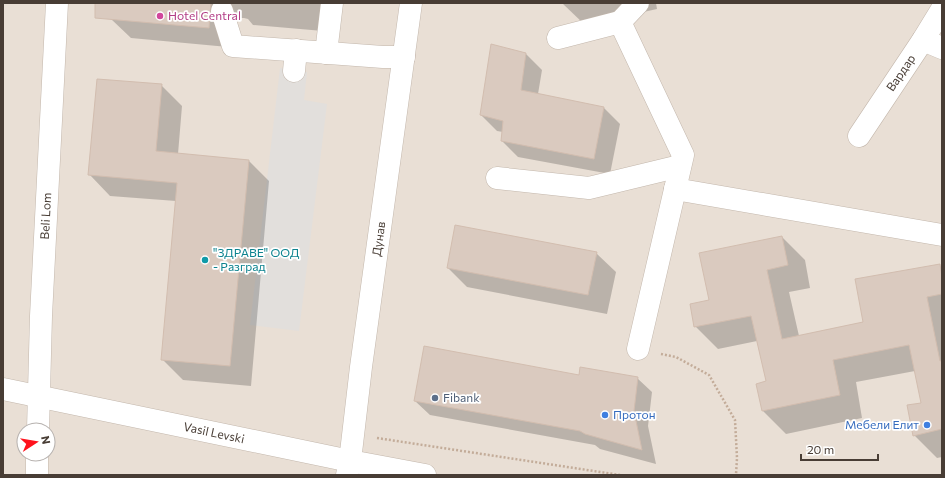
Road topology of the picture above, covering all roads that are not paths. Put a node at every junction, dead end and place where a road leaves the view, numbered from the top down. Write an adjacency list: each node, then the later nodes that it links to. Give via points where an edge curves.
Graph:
1 (57, 3): 19 (street, Beli Lom)
2 (332, 3): 10 (street)
3 (411, 3): 11 (street, Дунав)
4 (638, 3): 7 (street)
5 (942, 9): 9 (street, Вардар)
6 (222, 11): 10 (street, via 233,46 295,60)
7 (620, 22): 8 (street); 13 (street, via 683,154)
8 (558, 38)
9 (932, 44): 12 (street, Вардар)
10 (326, 53): 11 (street)
11 (404, 57): 22 (street, Дунав)
12 (859, 136)
13 (680, 166): 14 (street, via 589,188); 15 (street)
14 (497, 178)
15 (675, 189): 16 (street); 17 (street)
16 (942, 235)
17 (638, 349)
18 (6, 389): 19 (street, Vasil Levski)
19 (39, 396): 20 (street, Beli Lom); 22 (street, Vasil Levski)
20 (38, 422)
21 (37, 462): 23 (street)
22 (348, 468): 24 (street, Vasil Levski)
23 (37, 475)
24 (424, 475)

